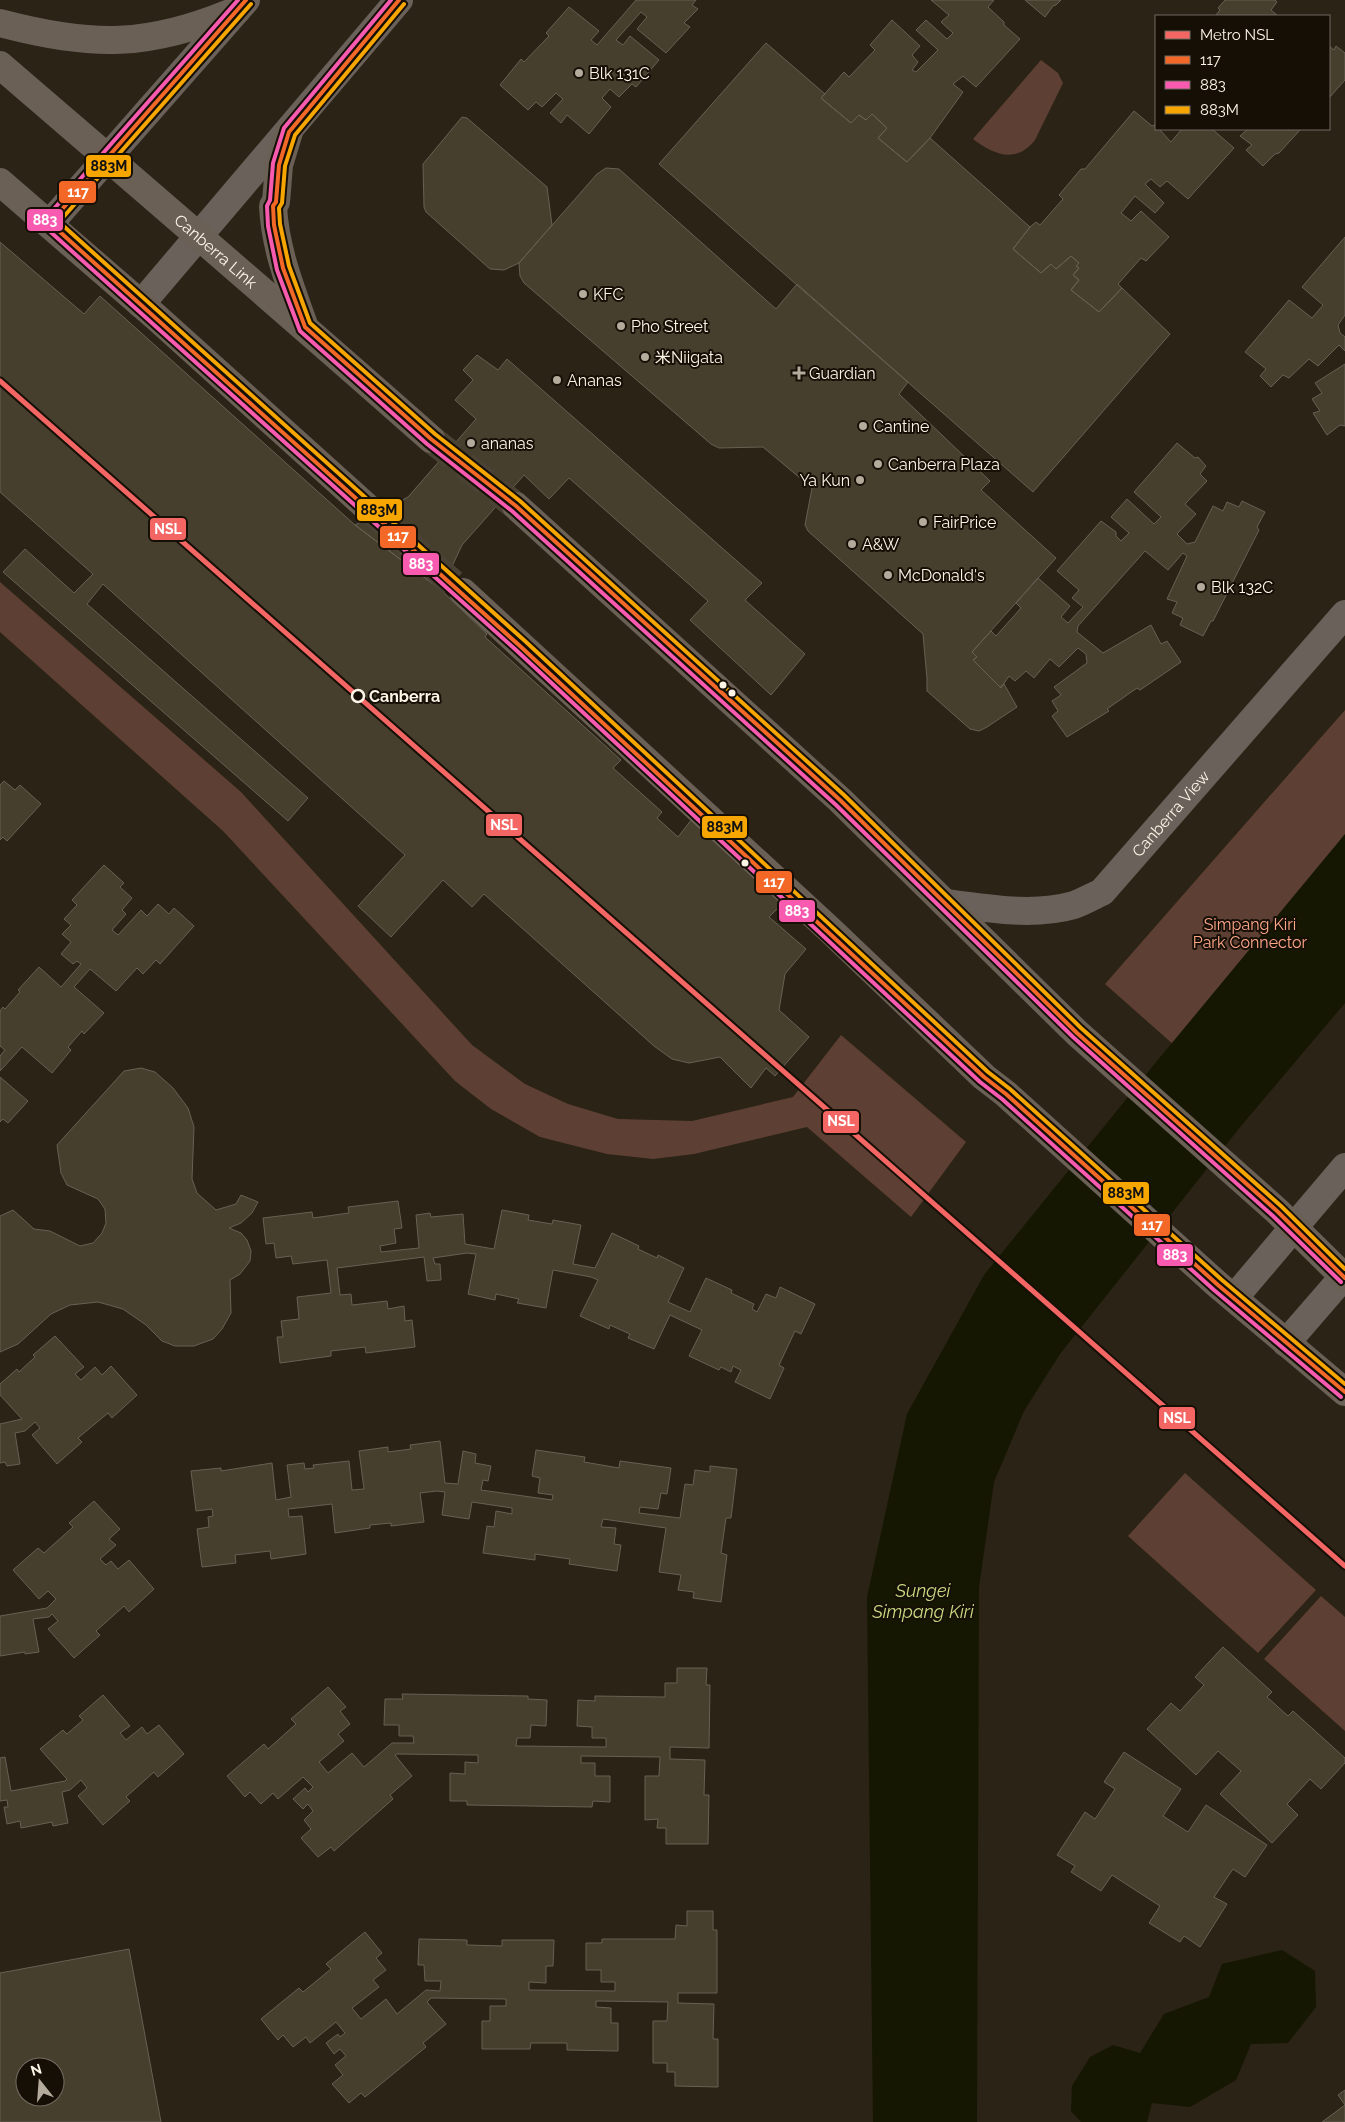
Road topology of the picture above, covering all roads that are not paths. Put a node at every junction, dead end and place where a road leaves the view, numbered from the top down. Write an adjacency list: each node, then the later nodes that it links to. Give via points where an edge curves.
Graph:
1 (399, 0): 5 (street)
2 (242, 5): 3 (main road, via 178,32 148,39 105,41 68,38); 6 (street)
3 (0, 23)
4 (0, 65): 6 (main road, Canberra Link)
5 (289, 132): 9 (street); 11 (main road, via 279,165 273,206 274,225 284,268)
6 (106, 158): 8 (street); 9 (main road, Canberra Link)
7 (0, 182): 8 (main road)
8 (50, 223): 10 (main road)
9 (198, 237): 10 (street); 11 (main road, Canberra Link)
10 (141, 304): 14 (main road)
11 (305, 327): 12 (main road, Canberra Link)
12 (431, 439)
13 (516, 506): 17 (main road, via 840,800)
14 (369, 509)
15 (463, 592): 21 (main road, via 830,930 984,1077)
16 (1345, 614): 17 (street, Canberra View, via 1102,892 1074,905 1040,911)
17 (945, 904): 19 (main road, via 1077,1033)
18 (1345, 1167): 19 (street)
19 (1286, 1219): 20 (main road); 21 (street)
20 (1344, 1277): 22 (street)
21 (1226, 1291): 22 (main road)
22 (1286, 1342): 23 (main road)
23 (1345, 1392)

